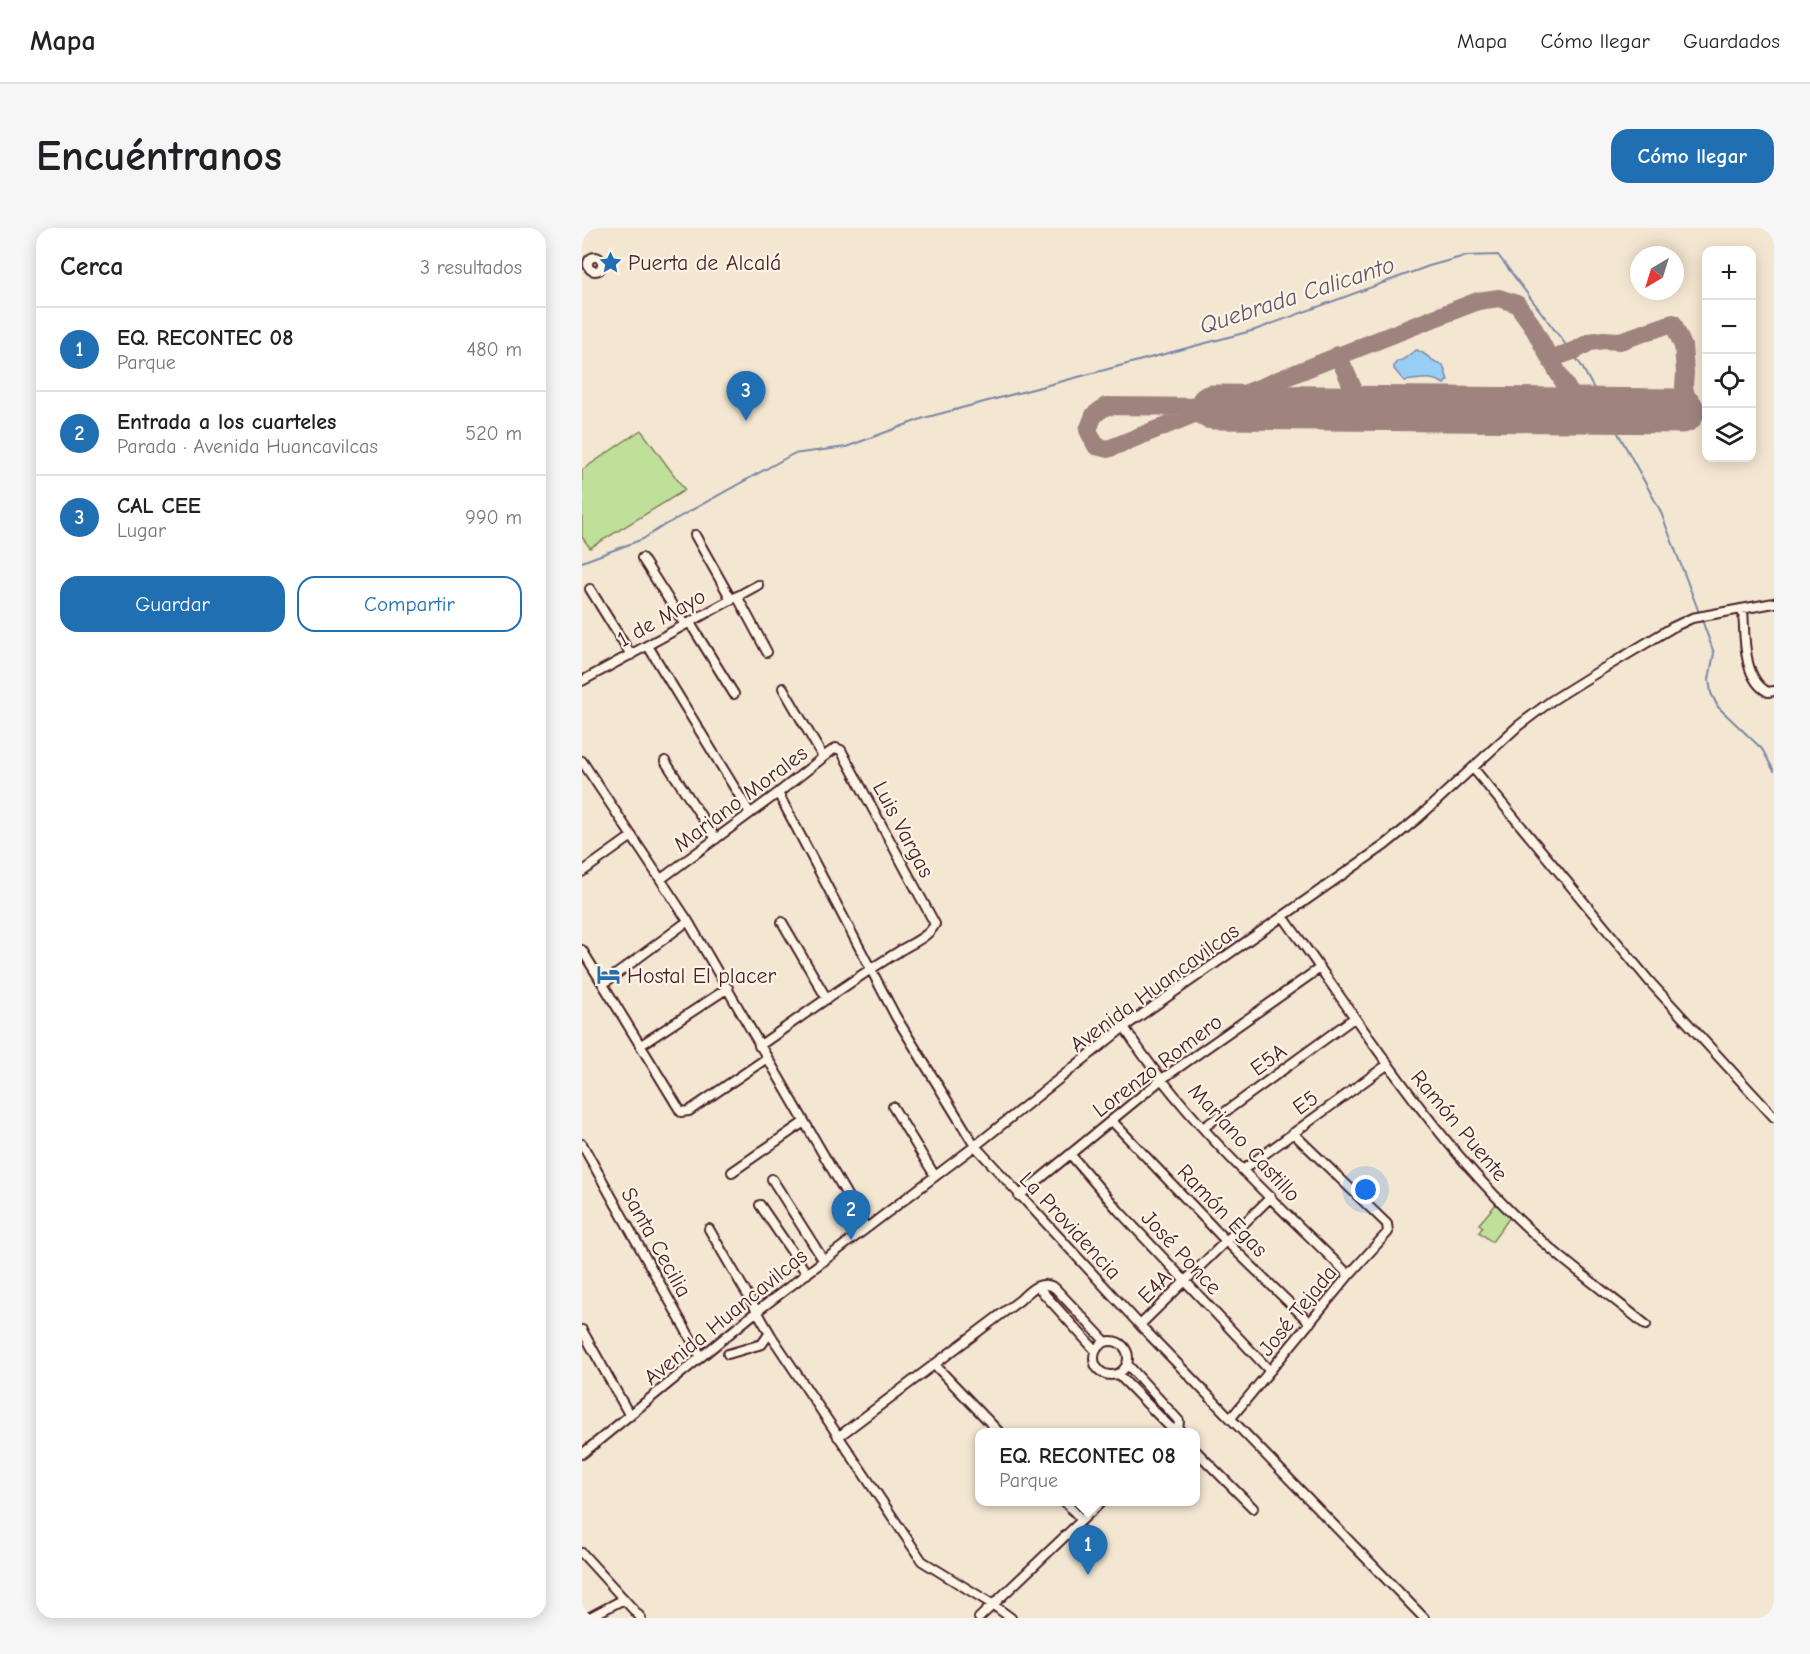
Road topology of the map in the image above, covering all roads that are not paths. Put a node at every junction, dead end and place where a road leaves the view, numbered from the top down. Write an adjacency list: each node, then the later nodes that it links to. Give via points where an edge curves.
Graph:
1 (695, 535): 5 (street)
2 (642, 558): 8 (street)
3 (758, 585): 5 (street, 1 de Mayo)
4 (590, 589): 11 (street)
5 (734, 598): 8 (street, 1 de Mayo); 10 (street)
6 (1774, 603): 7 (street, Avenida Huancavilcas)
7 (1743, 609): 14 (street, via 1751,674 1765,692); 20 (street, Avenida Huancavilcas, via 1692,618 1641,646 1551,701)
8 (688, 624): 9 (street, 1 de Mayo); 15 (street)
9 (648, 646): 11 (street, 1 de Mayo); 22 (street)
10 (767, 652)
11 (631, 655): 12 (street, 1 de Mayo)
12 (582, 681)
13 (783, 688): 17 (street)
14 (1774, 691)
15 (734, 694)
16 (841, 750): 17 (street, Mariano Morales, via 836,748); 32 (street, Luis Vargas, via 935,924 926,935)
17 (823, 757): 21 (street, Mariano Morales)
18 (582, 761): 23 (street)
19 (665, 761): 24 (street)
20 (1473, 768): 28 (street, Avenida Huancavilcas, via 1385,845); 45 (street, via 1650,982)
21 (778, 793): 22 (street, Mariano Morales); 32 (street, La Providencia)
22 (750, 813): 24 (street, Mariano Morales)
23 (632, 836): 26 (street); 27 (street)
24 (716, 839): 27 (street, Mariano Morales)
25 (582, 859): 26 (street)
26 (585, 870)
27 (661, 879): 29 (street)
28 (1283, 916): 33 (street, Ramón Puente); 38 (street, Avenida Huancavilcas)
29 (688, 921): 34 (street); 35 (street)
30 (782, 922): 36 (street)
31 (582, 950): 34 (street)
32 (871, 968): 36 (street); 51 (street, La Providencia, via 896,1017)
33 (1320, 968): 37 (street, Ramón Puente); 43 (street, Lorenzo Romero)
34 (603, 984): 39 (street)
35 (728, 988): 39 (street); 40 (street)
36 (827, 999): 40 (street)
37 (1354, 1018): 42 (street, Ramón Puente); 48 (street, E5A)
38 (1124, 1027): 43 (street, Mariano Castillo); 51 (street, Avenida Huancavilcas)
39 (641, 1045): 41 (street, via 681,1112)
40 (759, 1046): 41 (street)
41 (767, 1058): 47 (street)
42 (1387, 1065): 49 (street, E5); 70 (street, Ramón Puente, via 1474,1174 1516,1217 1557,1255)
43 (1162, 1079): 46 (street, Lorenzo Romero); 48 (street, Mariano Castillo)
44 (893, 1107): 55 (street)
45 (1774, 1117)
46 (1112, 1120): 52 (street, Lorenzo Romero); 62 (street, Ramón Egas)
47 (804, 1122): 54 (street); 60 (street)
48 (1203, 1128): 53 (street, Mariano Castillo)
49 (1293, 1133): 53 (street, E5); 65 (street, José Tejada, via 1387,1224 1388,1232)
50 (582, 1144): 77 (street, Santa Cecilia)
51 (975, 1146): 55 (street, Avenida Huancavilcas); 57 (street, La Providencia)
52 (1070, 1154): 57 (street, Lorenzo Romero); 66 (street, José Ponce)
53 (1244, 1169): 58 (street, Mariano Castillo)
54 (732, 1172)
55 (935, 1176): 60 (street, Avenida Huancavilcas)
56 (772, 1179): 63 (street)
57 (1019, 1196): 71 (street, La Providencia)
58 (1271, 1197): 62 (street, E4A); 65 (street, Mariano Castillo)
59 (760, 1205): 64 (street)
60 (866, 1228): 63 (street, Avenida Huancavilcas)
61 (709, 1230): 68 (street)
62 (1226, 1241): 66 (street, E4A); 69 (street, Ramón Egas)
63 (824, 1261): 64 (street, Avenida Huancavilcas)
64 (807, 1274): 68 (street, Avenida Huancavilcas)
65 (1349, 1275): 69 (street, José Tejada)
66 (1185, 1281): 71 (street, E4A); 80 (street, José Ponce)
67 (1038, 1287): 74 (street, via 1049,1284 1055,1288); 75 (street); 78 (street)
68 (756, 1312): 73 (street); 77 (street, Avenida Huancavilcas)
69 (1310, 1323): 80 (street, José Tejada)
70 (1646, 1324)
71 (1140, 1325): 83 (street, La Providencia)
72 (582, 1330): 82 (street)
73 (770, 1334): 76 (street, via 762,1344); 87 (street)
74 (1105, 1341): 75 (street); 79 (street, via 1123,1346)
75 (1095, 1350): 81 (street, via 1094,1364 1098,1370)
76 (728, 1354)
77 (700, 1357): 82 (street, Avenida Huancavilcas)
78 (934, 1364): 84 (street); 87 (street)
79 (1127, 1364): 81 (street); 86 (street, via 1179,1422)
80 (1270, 1371): 83 (street, José Tejada)
81 (1118, 1374): 85 (street)
82 (630, 1416): 88 (street, Avenida Huancavilcas)
83 (1231, 1418): 101 (street, La Providencia)
84 (995, 1428)
85 (1171, 1428)
86 (1178, 1428)
87 (838, 1437): 96 (street, via 922,1561)
88 (582, 1454)
89 (1200, 1454): 92 (street)
90 (1069, 1506): 93 (street)
91 (1097, 1506): 93 (street)
92 (1252, 1508)
93 (1082, 1520): 96 (street)
94 (582, 1553): 95 (street)
95 (624, 1599): 98 (street); 99 (street)
96 (992, 1604): 97 (street); 100 (street)
97 (985, 1616)
98 (588, 1618)
99 (641, 1618)
100 (1011, 1618)
101 (1424, 1618)

